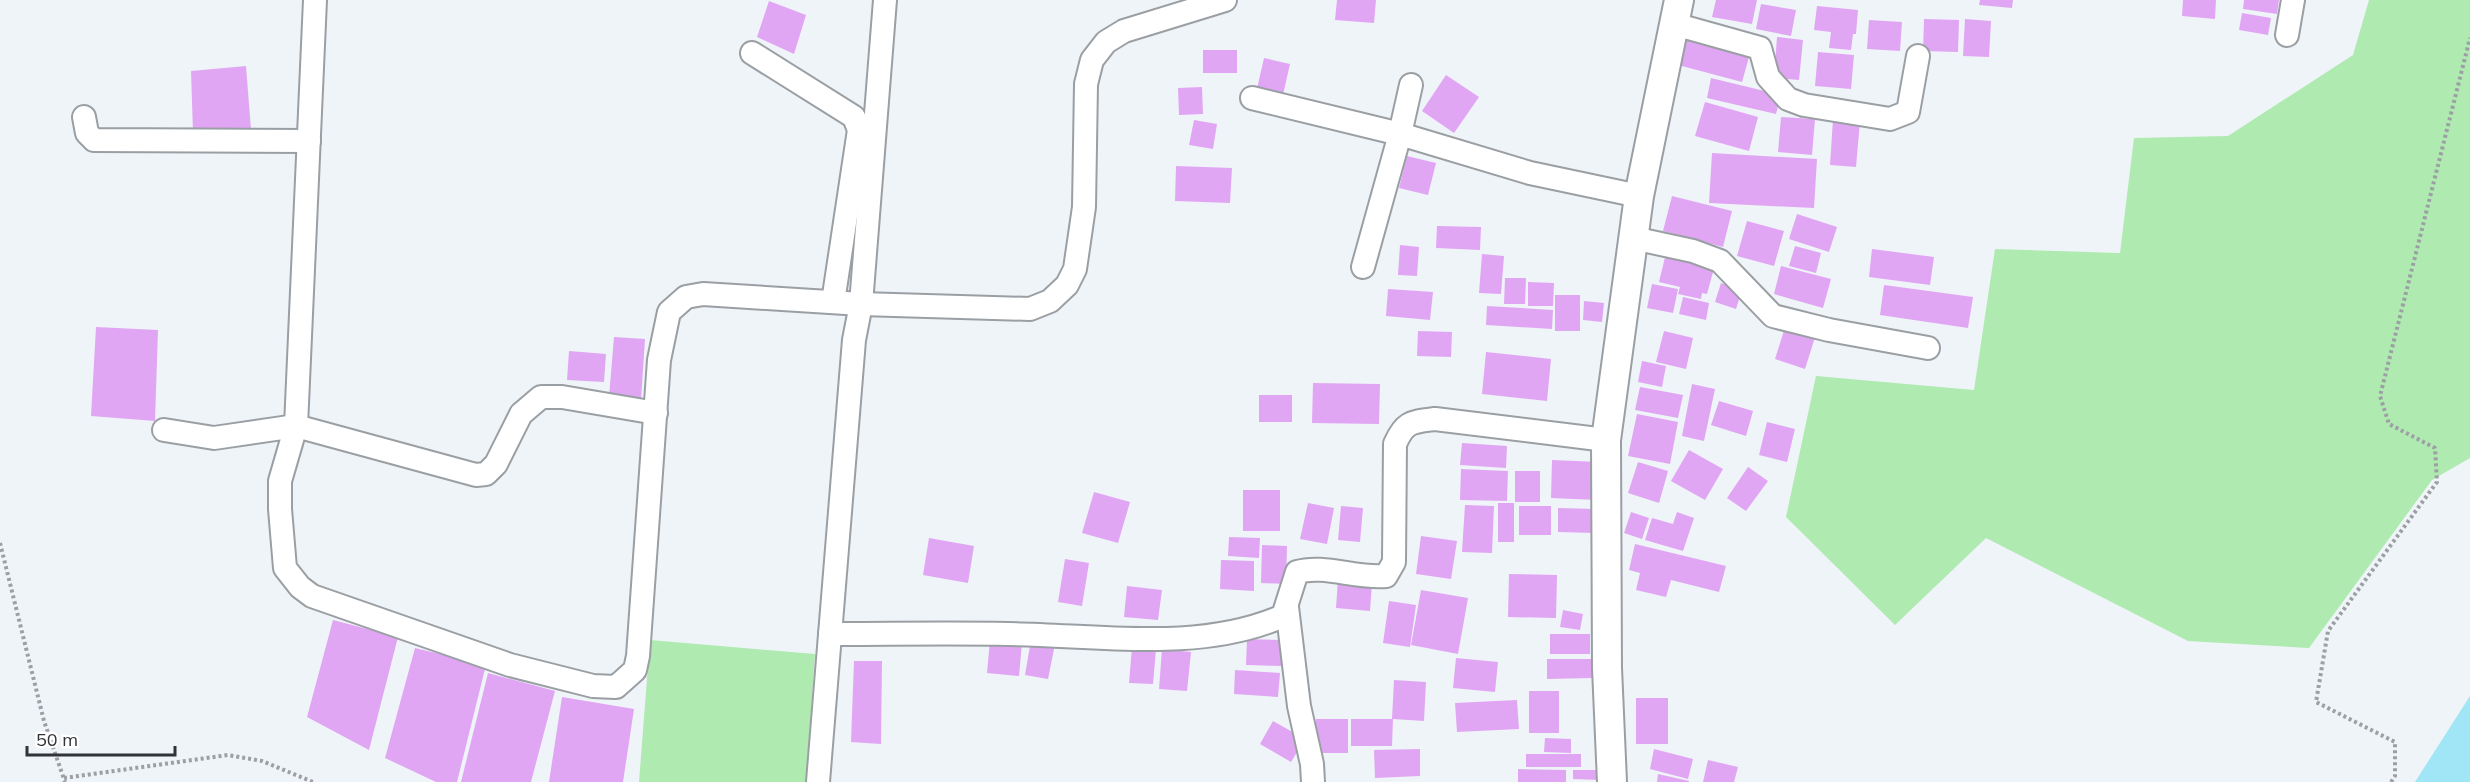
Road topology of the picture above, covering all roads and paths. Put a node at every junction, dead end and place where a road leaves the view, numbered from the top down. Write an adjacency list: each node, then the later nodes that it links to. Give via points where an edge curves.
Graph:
1 (315, 0): 14 (street)
2 (885, 0): 19 (street)
3 (1225, 0): 19 (street, via 1124,31 1107,42 1092,60 1086,84 1084,207 1075,268 1067,285 1050,301 1030,309)
4 (2293, 0): 6 (street)
5 (1676, 12): 9 (street, via 1760,48 1768,77 1788,99 1804,105 1890,118 1908,112); 15 (main road)
6 (2287, 35)
7 (2470, 38): 33 (path, via 2380,396 2389,424 2435,448 2437,482 2328,631 2316,702 2395,742 2395,776)
8 (752, 53): 18 (street, via 854,117 858,130)
9 (1918, 56)
10 (1411, 85): 13 (street)
11 (1252, 98): 13 (street)
12 (84, 117): 14 (street, via 87,133 94,140)
13 (1400, 134): 15 (street, via 1530,173); 17 (street)
14 (309, 141): 22 (street)
15 (1638, 196): 16 (main road)
16 (1633, 238): 20 (street, via 1720,261 1773,316); 24 (main road)
17 (1363, 267)
18 (833, 302): 19 (street); 21 (street, via 703,294 686,297 669,312 659,360)
19 (861, 304): 27 (street, via 854,340)
20 (1928, 348)
21 (656, 413): 22 (street, via 541,397 521,414 496,464 486,474 476,475); 22 (street, via 638,656 634,670 616,687 593,686 510,665 312,596 300,587 285,568 279,508 280,481)
22 (296, 426): 23 (street, via 213,438)
23 (164, 430)
24 (1606, 440): 26 (street, via 1435,418 1416,421 1402,429 1395,444 1394,562 1386,576 1371,578 1307,569 1297,572); 32 (main road)
25 (0, 543): 28 (path, via 44,721)
26 (1287, 607): 27 (street, via 1284,616 1264,625 1175,640 1009,634); 31 (street)
27 (830, 634): 30 (street)
28 (65, 780): 29 (path, via 228,755 262,761)
29 (313, 782)
30 (818, 782)
31 (1313, 782)
32 (1612, 782)
33 (2391, 782)

